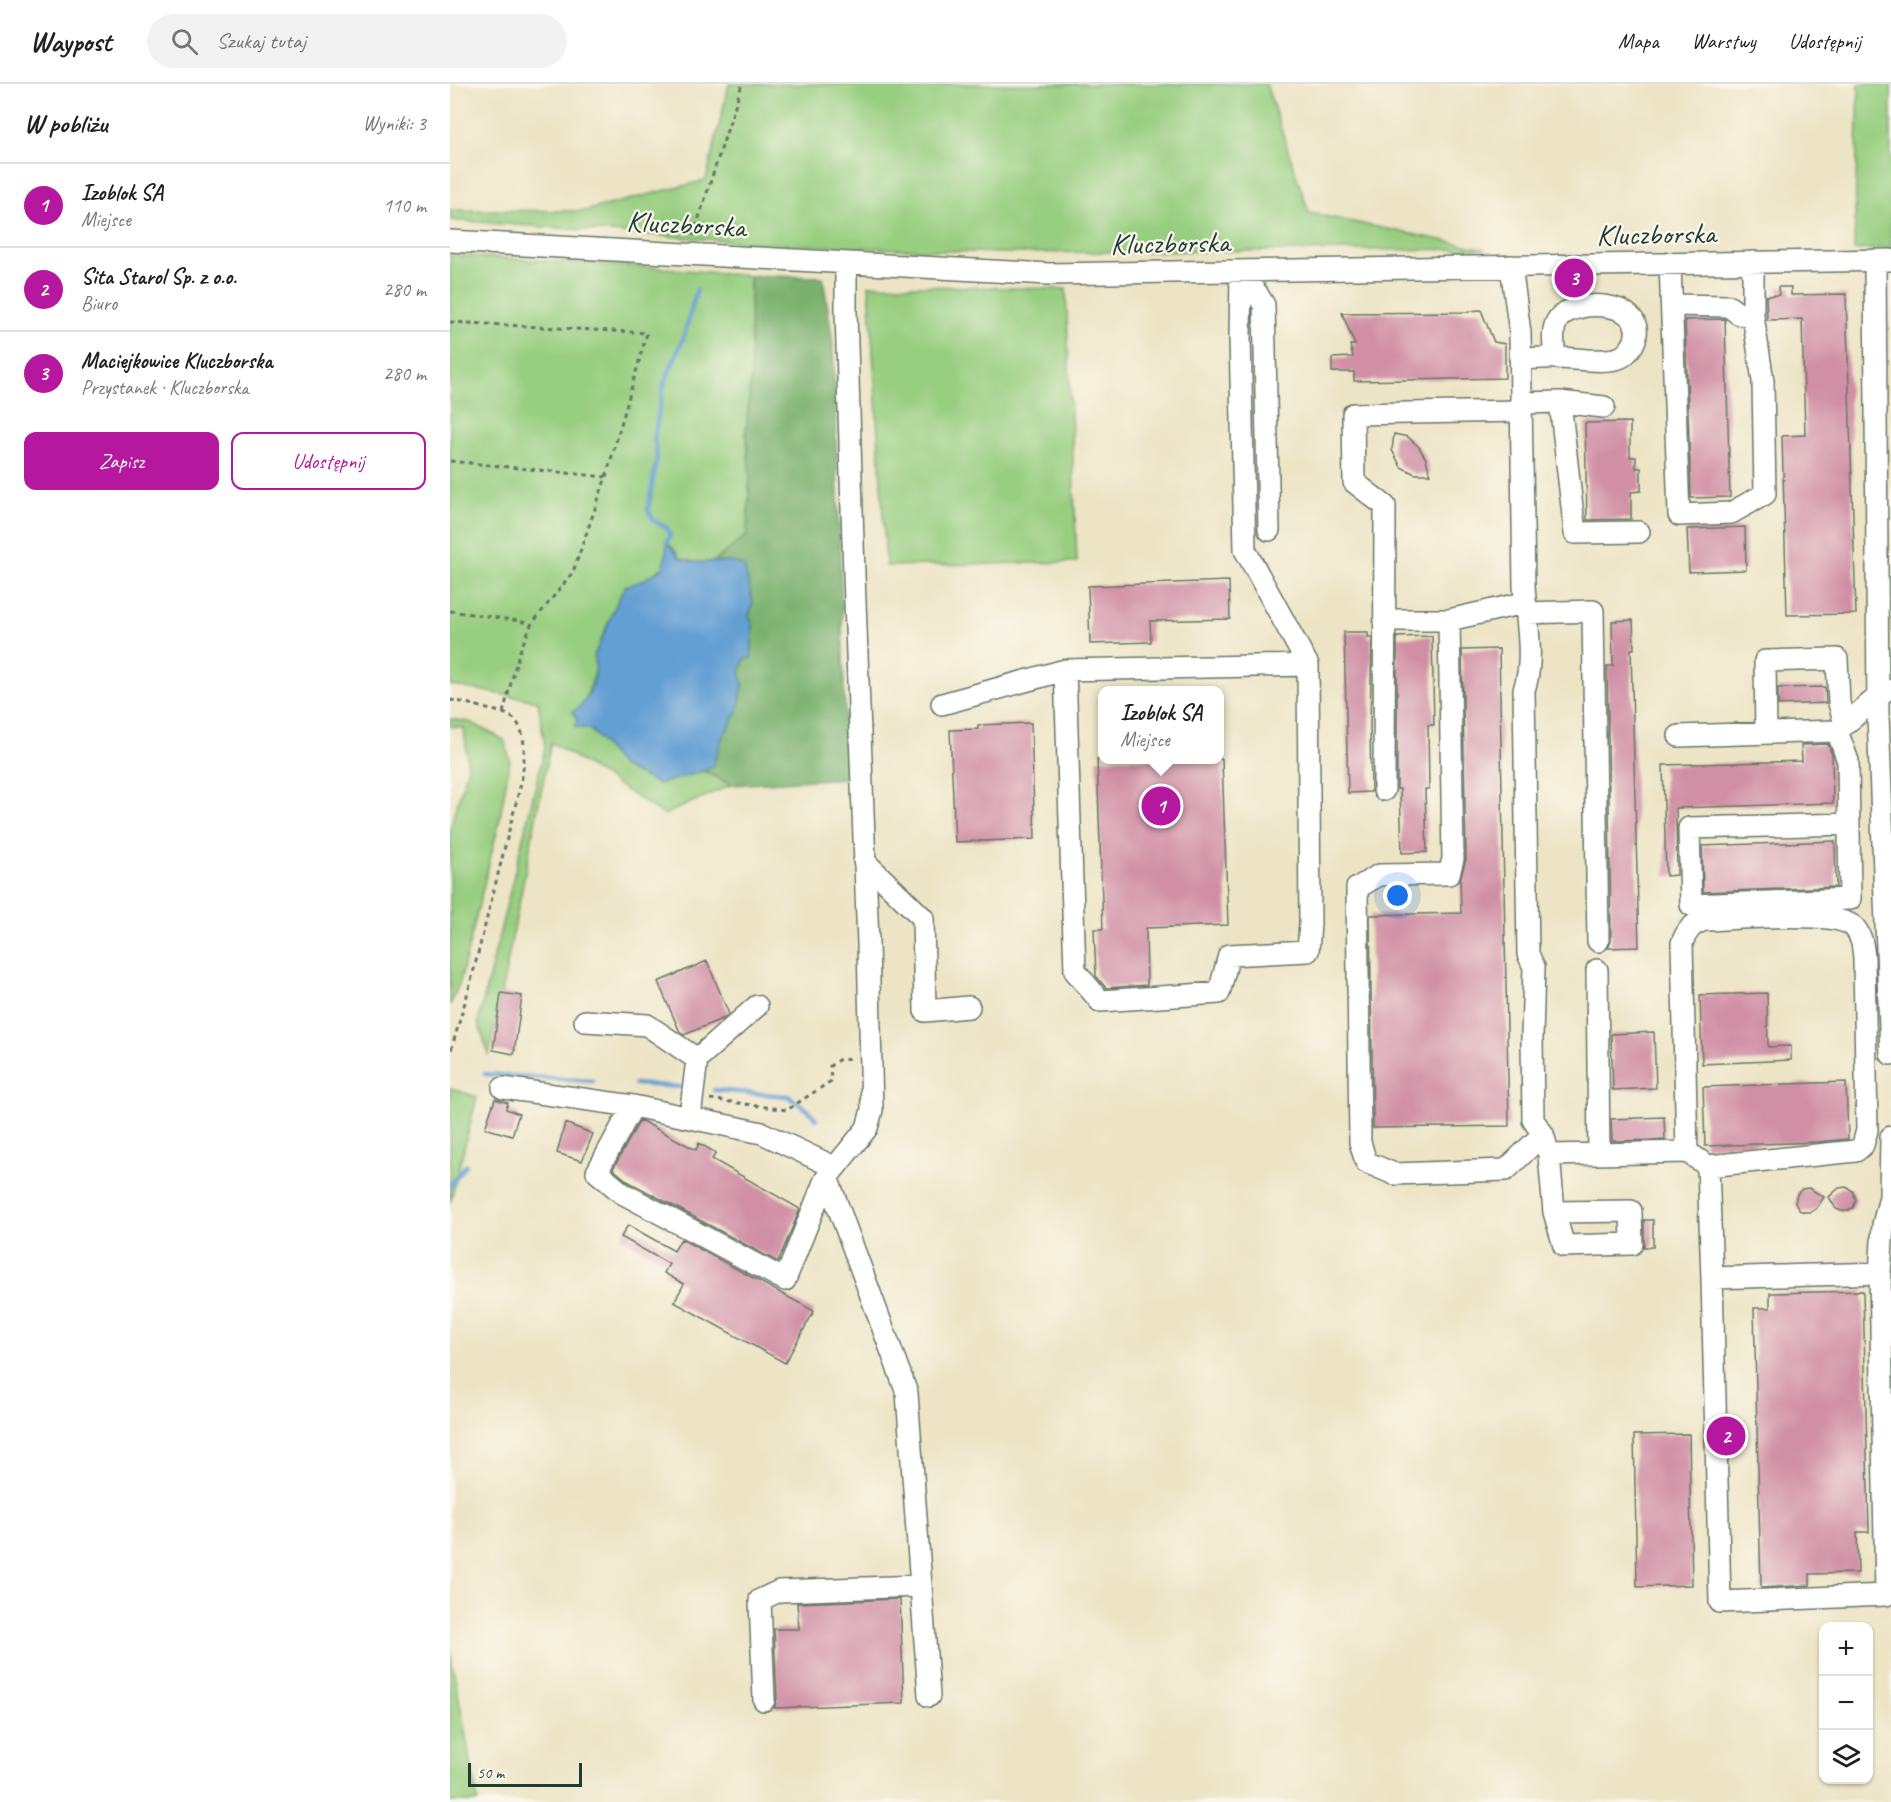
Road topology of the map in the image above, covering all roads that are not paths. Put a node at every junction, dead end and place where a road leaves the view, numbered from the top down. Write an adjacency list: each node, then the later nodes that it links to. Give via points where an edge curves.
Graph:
1 (450, 241): 4 (street, Kluczborska)
2 (1883, 260): 3 (street, Kluczborska); 22 (street)
3 (1753, 262): 5 (street, Kluczborska); 9 (street)
4 (846, 263): 7 (street, Kluczborska, via 1048,274); 29 (street)
5 (1670, 263): 6 (street, Kluczborska); 8 (street)
6 (1511, 266): 7 (street, Kluczborska); 11 (street)
7 (1241, 277): 15 (street, via 1264,305); 20 (street, via 1245,550)
8 (1672, 305): 9 (street, via 1728,306 1739,314); 9 (street, via 1678,515 1731,513 1765,494 1762,381)
9 (1753, 316)
10 (1555, 357): 11 (street)
11 (1520, 359): 13 (street)
12 (1560, 402): 13 (street); 14 (street); 16 (street, via 1575,533)
13 (1521, 407): 17 (street); 18 (street, via 1353,414 1354,482 1385,507)
14 (1604, 407)
15 (1269, 530)
16 (1639, 532)
17 (1526, 609): 19 (street, via 1515,605); 30 (street, via 1593,611); 40 (street, via 1528,677 1524,699 1528,954 1533,967 1533,1119)
18 (1385, 620): 19 (street); 27 (street)
19 (1449, 620): 40 (street, via 1454,859 1449,874 1379,874 1357,888 1360,1142 1366,1162 1394,1174 1506,1170)
20 (1308, 665): 21 (street); 21 (street, via 1308,951 1229,955 1219,993 1100,1001 1076,971)
21 (1065, 670): 23 (street)
22 (1885, 691): 24 (street); 35 (street)
23 (942, 704)
24 (1841, 728): 25 (street); 25 (street, via 1837,659 1765,661); 28 (street, via 1848,760)
25 (1766, 733): 26 (street)
26 (1679, 736)
27 (1384, 790)
28 (1849, 824): 28 (street, via 1850,899 1691,904 1689,828)
29 (864, 861): 33 (street, via 923,918 925,1011); 46 (street, via 872,1110 867,1128)
30 (1598, 941)
31 (1597, 969): 43 (street)
32 (757, 1006): 36 (street)
33 (969, 1006)
34 (585, 1021): 36 (street, via 647,1025)
35 (1891, 1054)
36 (697, 1059): 39 (street)
37 (503, 1088): 38 (street)
38 (633, 1106): 39 (street); 46 (street, via 597,1172 622,1192 785,1280)
39 (690, 1117): 46 (street, via 762,1133)
40 (1543, 1134): 44 (street)
41 (1891, 1137): 48 (street, via 1890,1197 1883,1225)
42 (1687, 1152): 43 (street); 45 (street); 45 (street, via 1682,943 1687,931 1705,920 1804,916 1853,926 1862,939 1864,958 1867,1130 1863,1145 1849,1153)
43 (1599, 1154): 44 (street)
44 (1549, 1155): 47 (street)
45 (1708, 1166): 49 (street)
46 (830, 1172): 50 (street, via 907,1394)
47 (1554, 1212)
48 (1880, 1273): 49 (street); 49 (street, via 1886,1594 1720,1602)
49 (1712, 1278)
50 (920, 1586): 51 (street); 52 (street, via 779,1591 760,1600)
51 (929, 1696)
52 (764, 1700)

